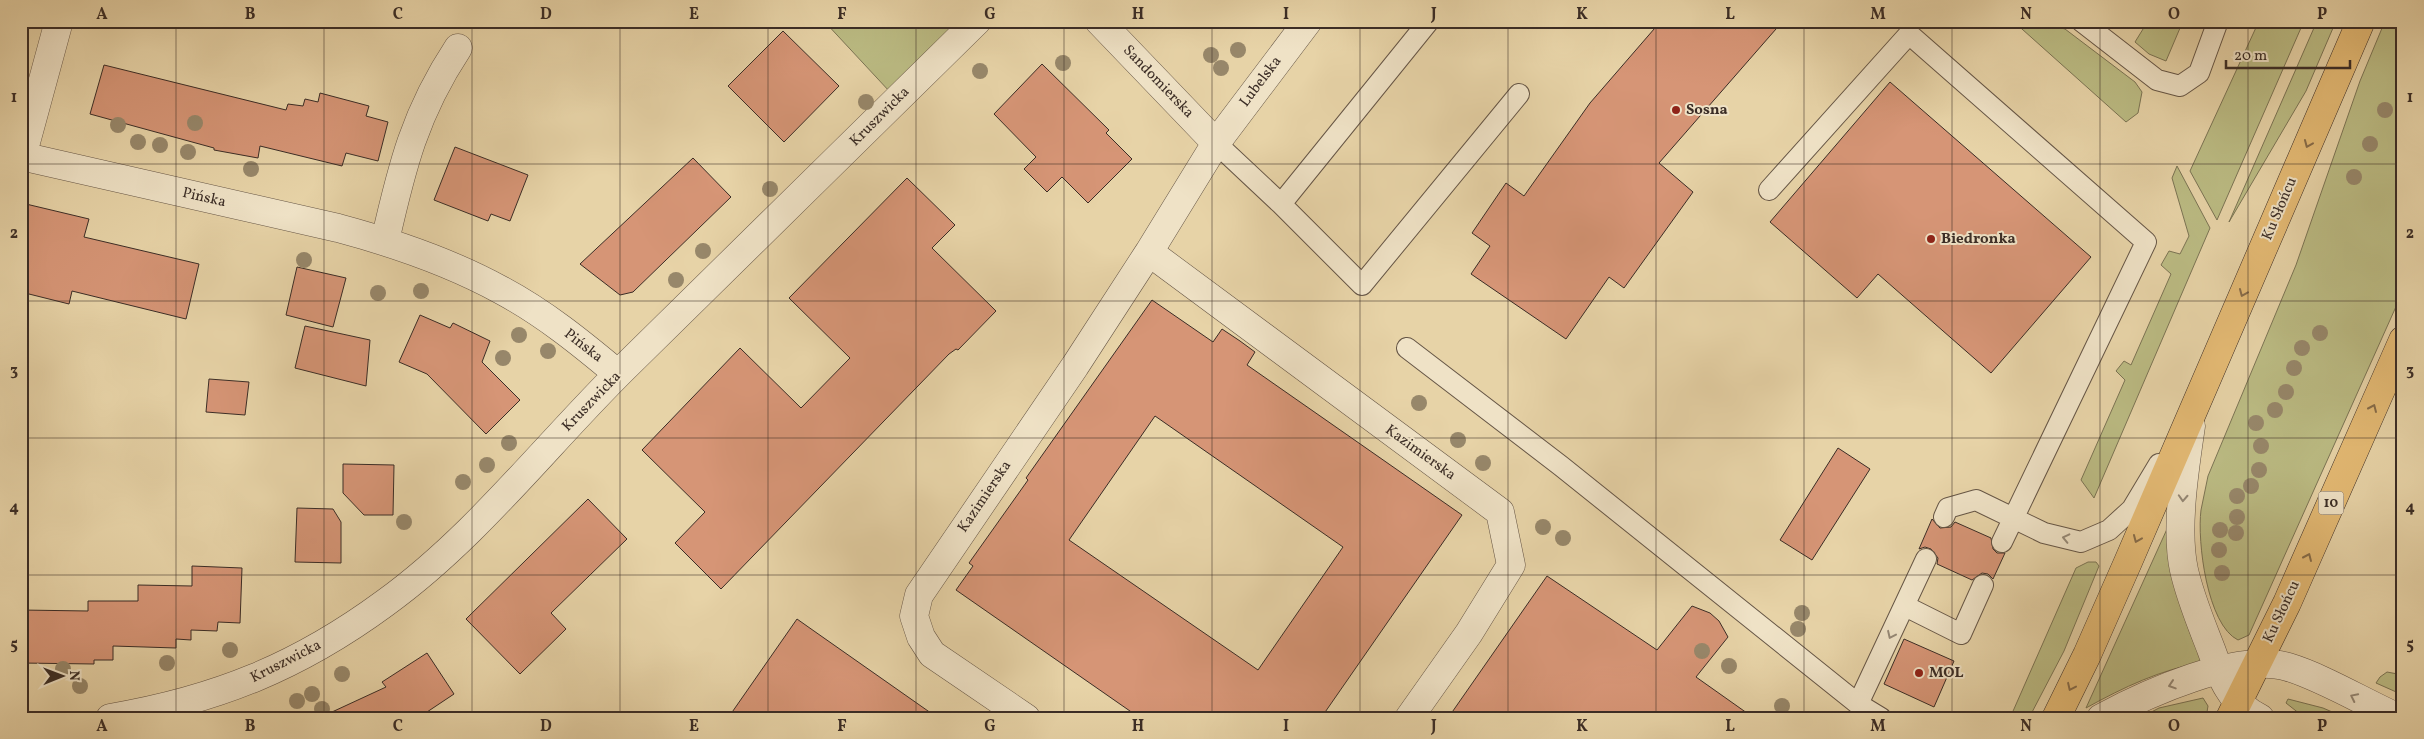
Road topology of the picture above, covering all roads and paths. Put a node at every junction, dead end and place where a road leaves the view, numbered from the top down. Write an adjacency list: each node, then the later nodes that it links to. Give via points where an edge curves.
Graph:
1 (59, 21): 12 (street, Pińska)
2 (977, 21): 19 (street, Kruszwicka)
3 (1100, 21): 11 (street, Sandomierska)
4 (1308, 21): 11 (street, Lubelska)
5 (1429, 21): 14 (lane)
6 (2081, 21): 7 (lane, via 2157,80 2180,86 2199,73)
7 (2218, 21)
8 (2361, 21): 20 (main road, Ku Słońcu, one-way to 20)
9 (458, 48): 15 (street, via 427,101 413,134 395,191)
10 (1518, 94): 14 (lane, via 1362,285)
11 (1216, 143): 14 (lane); 16 (street, Kazimierska)
12 (22, 156): 15 (street, Pińska)
13 (1769, 190): 21 (lane, via 1909,34 2146,242)
14 (1281, 204)
15 (385, 240): 19 (street, Pińska, via 501,290 573,337)
16 (1149, 252): 33 (street, Kazimierska, via 919,595 914,616 921,637 932,654); 34 (street, Kazimierska, via 1500,512 1511,566)
17 (2403, 340): 27 (main road, Ku Słońcu / 10, one-way to 17)
18 (1407, 348): 29 (lane, via 1561,466)
19 (618, 374): 31 (street, Kruszwicka, via 470,528 387,602 348,629 267,673)
20 (2198, 398): 21 (lane, one-way to 21, via 2132,509 2109,530 2081,542 2044,533); 28 (street, Ku Słońcu, one-way to 28, via 2184,483 2183,568); 36 (main road, Ku Słońcu, one-way to 36, via 2087,655)
21 (2013, 516): 22 (lane, via 1976,500 1948,508); 23 (lane)
22 (1944, 517)
23 (2002, 542)
24 (1926, 559): 26 (lane)
25 (1983, 585): 26 (lane, via 1961,634)
26 (1905, 606): 29 (lane, one-way to 29)
27 (2257, 664): 28 (street); 30 (main road, Ku Słońcu / 10); 39 (street, one-way to 27, via 2288,667)
28 (2219, 672): 30 (street, Ku Słońcu); 37 (street, one-way to 37, via 2158,690)
29 (1858, 704): 35 (lane)
30 (2233, 711): 38 (street)
31 (158, 714): 32 (street, Kruszwicka)
32 (110, 718)
33 (1026, 718)
34 (1409, 718)
35 (1880, 718)
36 (2056, 718)
37 (2101, 718)
38 (2260, 718)
39 (2398, 718)

